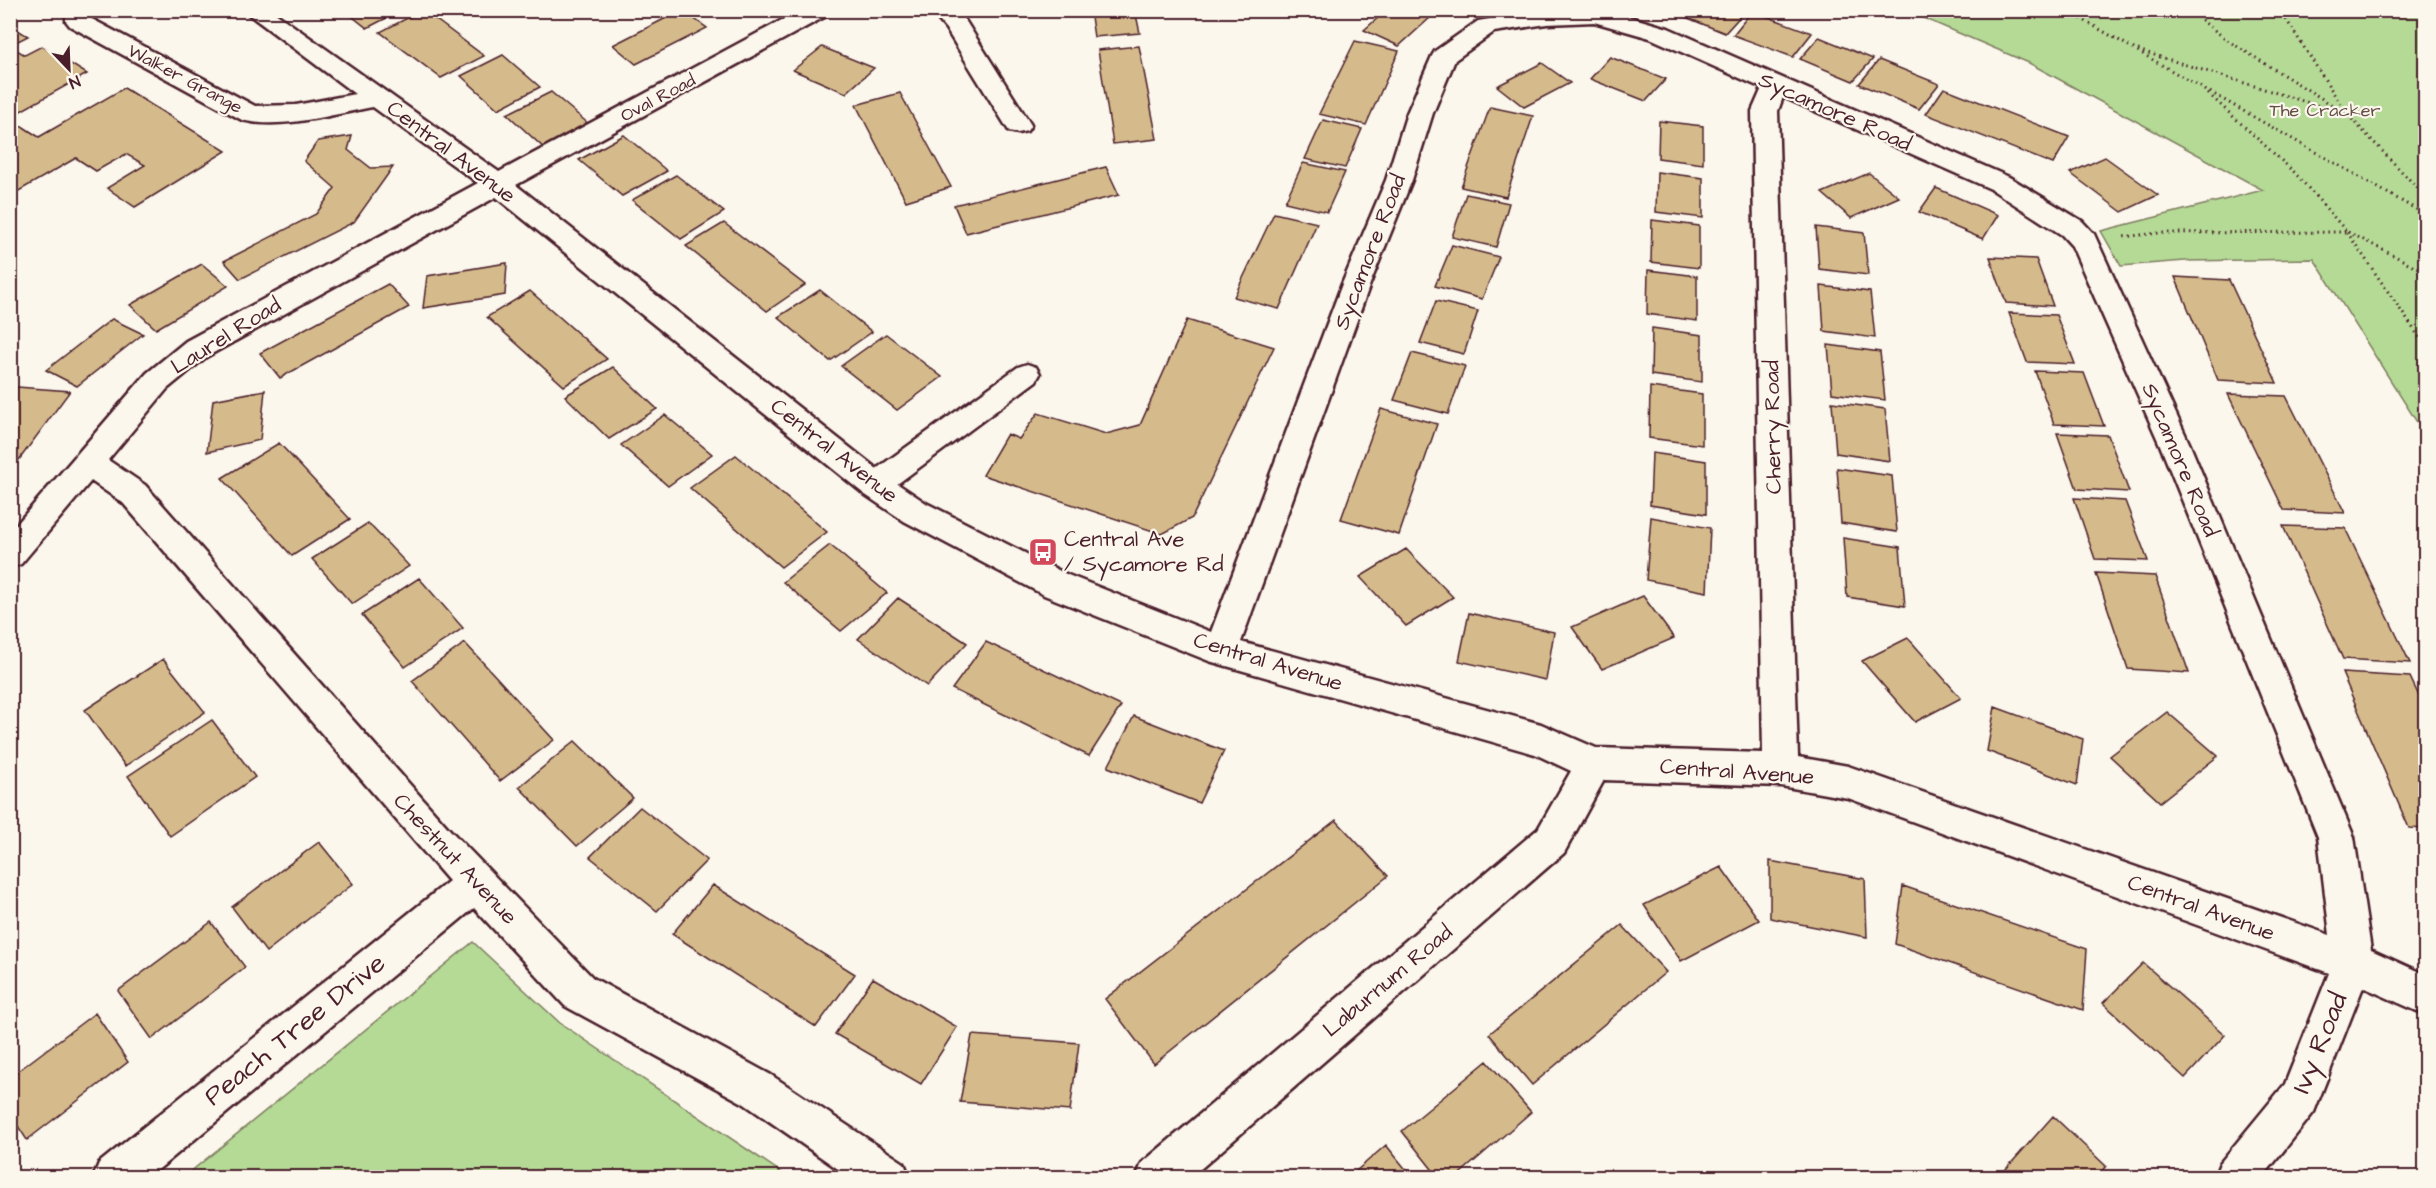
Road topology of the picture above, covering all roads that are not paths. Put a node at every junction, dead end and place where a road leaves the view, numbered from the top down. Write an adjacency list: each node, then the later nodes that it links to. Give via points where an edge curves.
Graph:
1 (78, 10): 6 (street, Walker Grange, via 78,21 251,114 296,113)
2 (255, 10): 6 (street, Central Avenue)
3 (820, 10): 8 (street, Oval Road)
4 (942, 10): 7 (street, via 956,25)
5 (1775, 86): 13 (street, Sycamore Road, via 1659,33 1595,15 1547,16 1487,26 1444,56); 15 (street, Cherry Road, via 1765,111); 17 (street, Sycamore Road, via 2000,183 2072,228 2084,241 2175,445 2336,837)
6 (379, 98): 8 (street, Central Avenue)
7 (1018, 124)
8 (497, 184): 10 (street, Laurel Road, via 196,350 157,381); 11 (street, Central Avenue)
9 (1027, 374): 11 (lane)
10 (87, 462): 12 (street, Laurel Road); 16 (street, Chestnut Avenue, via 134,494)
11 (875, 485): 13 (street, Central Avenue, via 915,512 1056,585)
12 (10, 555)
13 (1221, 651): 14 (street, Central Avenue, via 1541,740)
14 (1594, 764): 15 (street, Central Avenue); 21 (street, Laburnum Road, via 1551,841)
15 (1781, 770): 17 (street, Central Avenue, via 1848,782)
16 (476, 883): 19 (street, Peach Tree Drive); 20 (street, Chestnut Avenue, via 579,992 757,1089)
17 (2353, 962): 18 (street, Central Avenue); 22 (street, Ivy Road, via 2300,1098)
18 (2426, 996)
19 (114, 1178)
20 (890, 1178)
21 (1157, 1178)
22 (2235, 1178)

